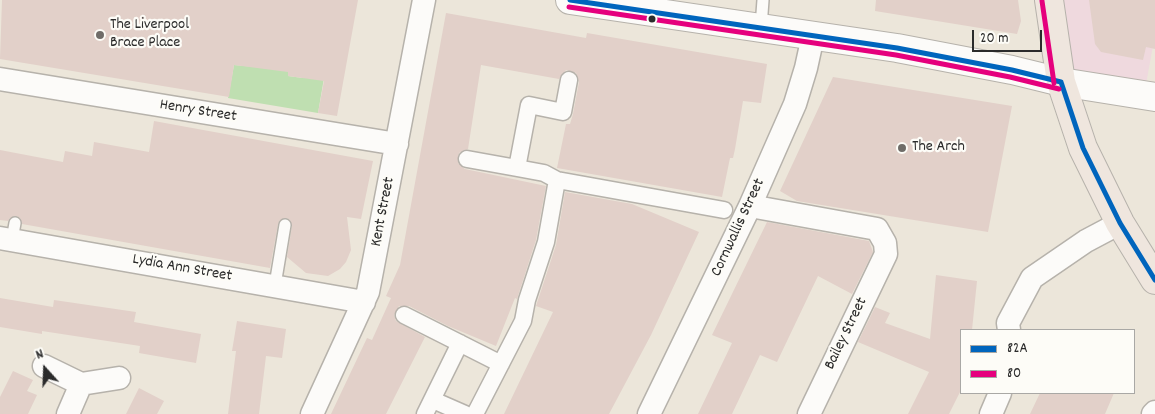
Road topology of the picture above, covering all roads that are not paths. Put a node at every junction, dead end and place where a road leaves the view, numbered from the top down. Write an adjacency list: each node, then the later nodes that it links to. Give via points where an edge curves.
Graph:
1 (424, 0): 11 (street, Kent Street)
2 (764, 0): 5 (lane)
3 (1049, 0): 9 (main road)
4 (578, 1): 5 (street)
5 (761, 27): 6 (street)
6 (813, 36): 9 (street, via 897,48); 15 (street, Cornwallis Street, via 795,104)
7 (0, 79): 11 (street, Henry Street)
8 (569, 80): 13 (street, via 563,112 529,105)
9 (1061, 82): 10 (street); 17 (main road, via 1084,148)
10 (1155, 97)
11 (397, 144): 22 (street, Kent Street)
12 (467, 159): 13 (street)
13 (518, 168): 14 (street, via 544,173)
14 (557, 180): 16 (street); 26 (street, via 546,242 523,320)
15 (750, 206): 36 (street, Cornwallis Street); 37 (street, Bailey Street, via 877,229 885,243 886,254)
16 (724, 210)
17 (1120, 223): 20 (main road); 24 (street, via 1032,278 1008,323)
18 (286, 225): 21 (lane)
19 (9, 234): 21 (street, Lydia Ann Street)
20 (1155, 280)
21 (275, 285): 22 (street, Lydia Ann Street)
22 (364, 302): 33 (street, Kent Street)
23 (404, 315): 25 (street)
24 (1009, 329)
25 (460, 343): 26 (street); 31 (street)
26 (501, 364): 35 (street)
27 (44, 366): 29 (street)
28 (119, 378): 29 (street)
29 (81, 384): 32 (street)
30 (1000, 394): 38 (street)
31 (429, 407): 34 (street)
32 (68, 414)
33 (312, 414)
34 (465, 414)
35 (475, 414)
36 (649, 414)
37 (809, 414)
38 (991, 414)

